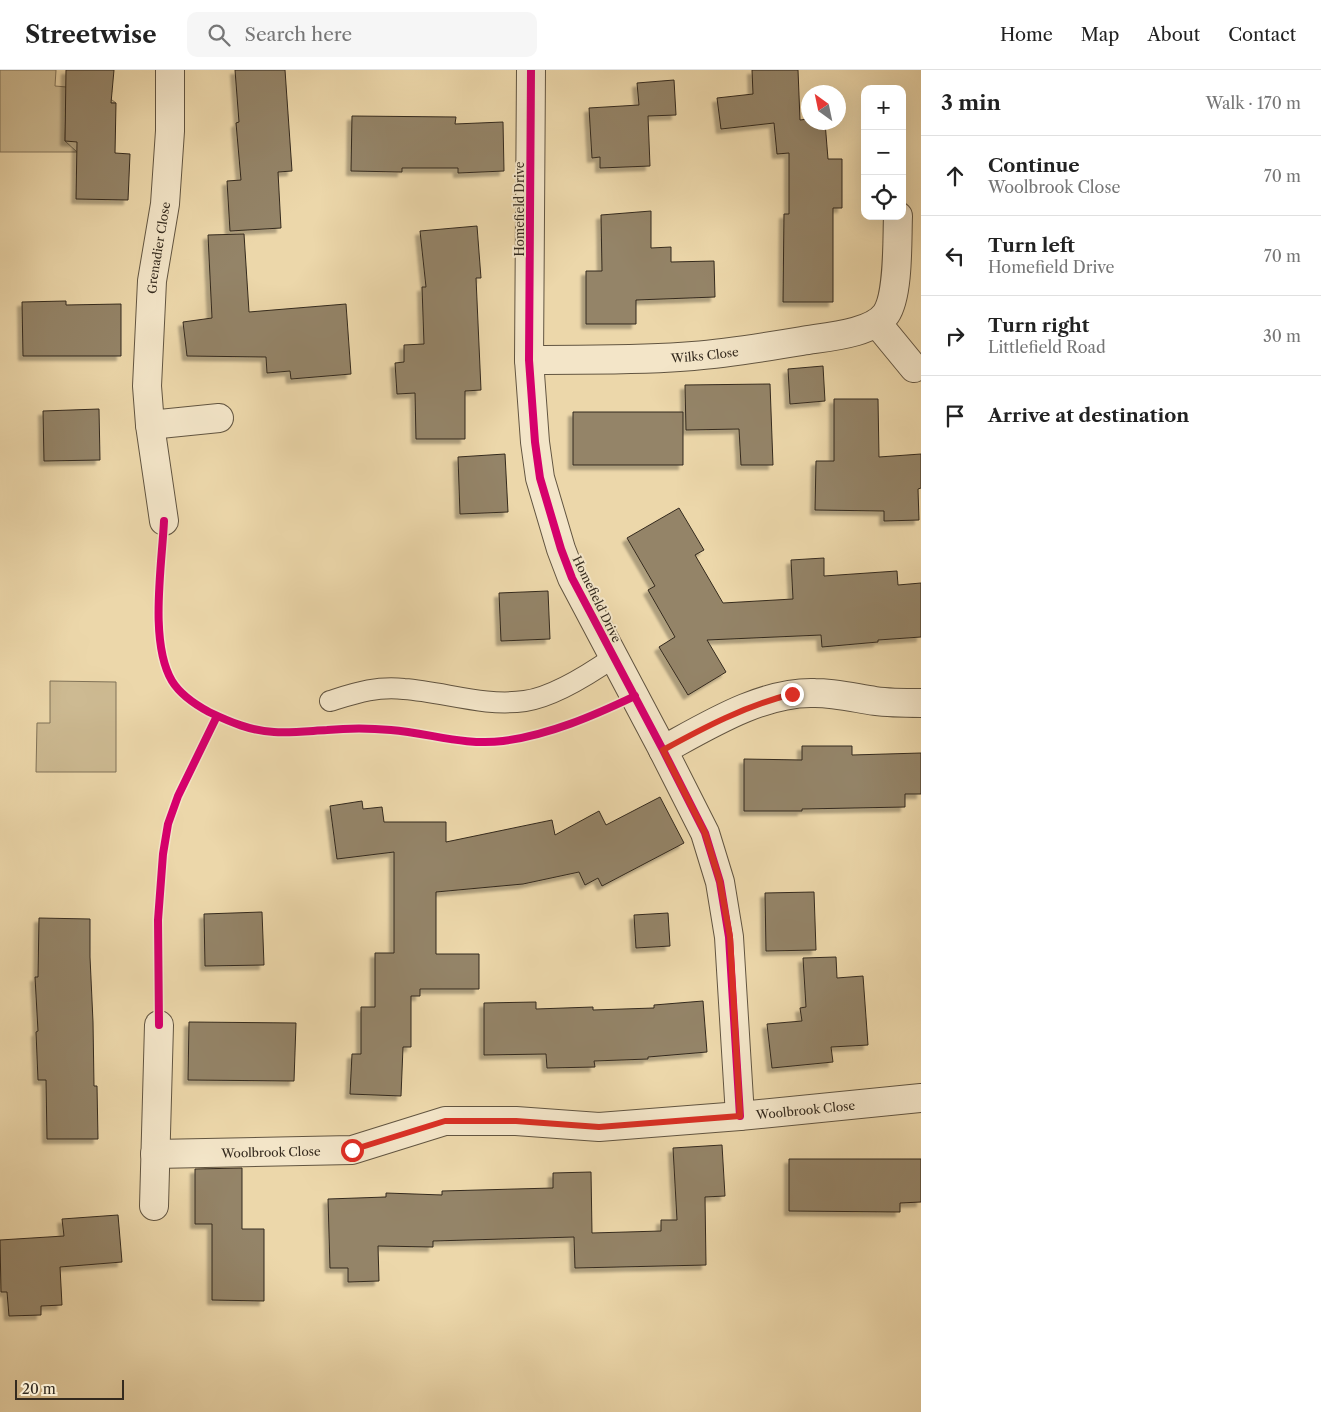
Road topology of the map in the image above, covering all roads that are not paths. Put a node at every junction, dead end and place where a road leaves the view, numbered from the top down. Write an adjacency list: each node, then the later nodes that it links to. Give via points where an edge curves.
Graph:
1 (170, 70): 8 (street, Grenadier Close, via 165,204 152,281 147,386)
2 (531, 70): 5 (street, Homefield Drive)
3 (898, 220): 4 (street, via 892,298 887,313)
4 (877, 323): 5 (street, Wilks Close, via 841,335 693,356); 6 (street)
5 (529, 360): 10 (street, Homefield Drive, via 534,442 540,478 572,578)
6 (914, 368)
7 (219, 418): 8 (street)
8 (150, 425): 9 (street, Grenadier Close)
9 (164, 521)
10 (614, 657): 11 (lane, via 586,677 526,701 474,701 404,689 370,689); 13 (street, Homefield Drive)
11 (330, 701)
12 (921, 703): 13 (street, via 813,692 792,694 749,707)
13 (663, 750): 16 (street, Homefield Drive, via 705,833 720,882 730,937)
14 (159, 1025): 17 (street)
15 (921, 1098): 16 (street, Woolbrook Close)
16 (740, 1116): 17 (street, Woolbrook Close, via 599,1127 516,1121 445,1121 352,1150)
17 (155, 1154): 18 (street)
18 (154, 1206)

